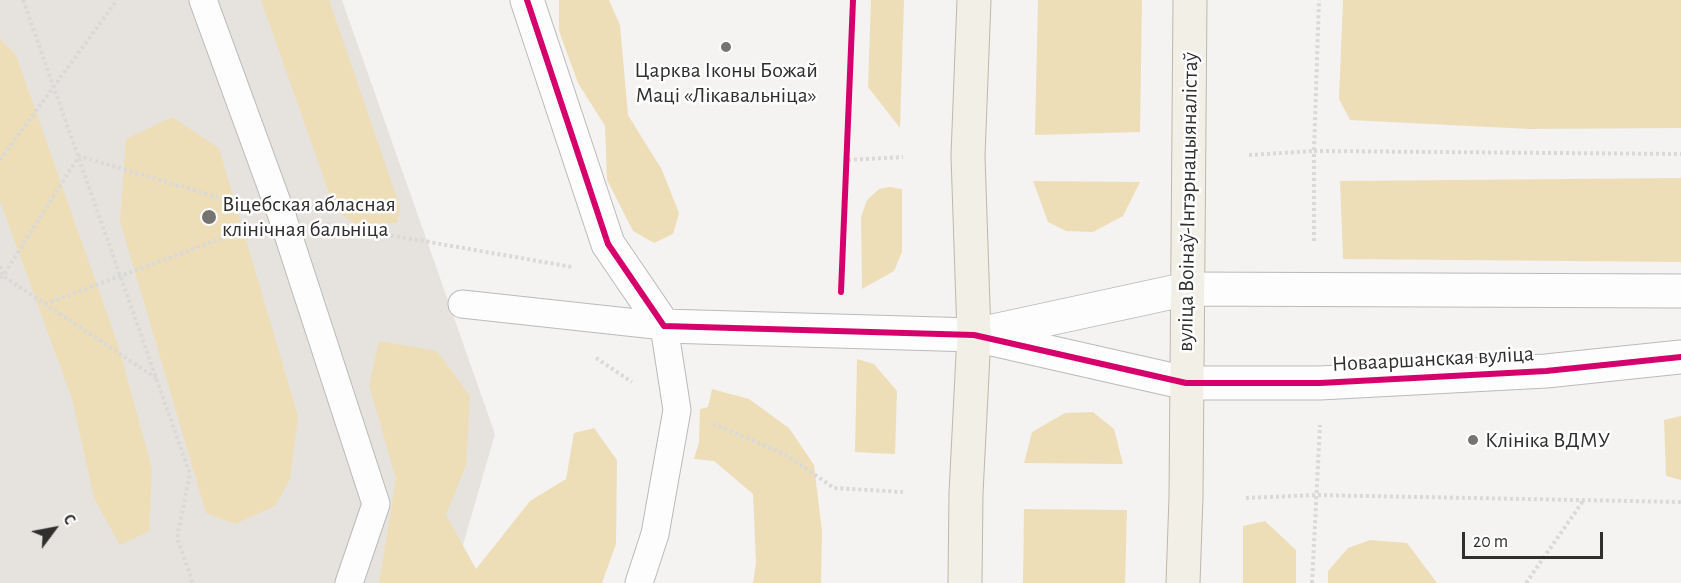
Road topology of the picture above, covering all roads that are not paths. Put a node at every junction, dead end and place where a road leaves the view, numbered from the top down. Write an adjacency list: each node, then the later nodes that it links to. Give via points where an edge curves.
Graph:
1 (203, 0): 12 (lane, via 282,216 376,504)
2 (527, 0): 8 (street, via 608,244)
3 (974, 0): 9 (main road, via 968,156)
4 (1190, 0): 5 (main road, вуліца Воінаў-Інтэрнацыяналістаў)
5 (1187, 289): 6 (street); 9 (street); 11 (main road, вуліца Воінаў-Інтэрнацыяналістаў)
6 (1681, 291)
7 (462, 304): 8 (lane)
8 (664, 326): 9 (street); 13 (lane, via 677,410 655,534)
9 (974, 335): 11 (street, Новааршанская вуліца); 14 (main road)
10 (1681, 357): 11 (street, Новааршанская вуліца, via 1546,371 1332,383)
11 (1186, 383): 15 (main road, вуліца Воінаў-Інтэрнацыяналістаў)
12 (349, 583)
13 (639, 583)
14 (965, 583)
15 (1182, 583)

